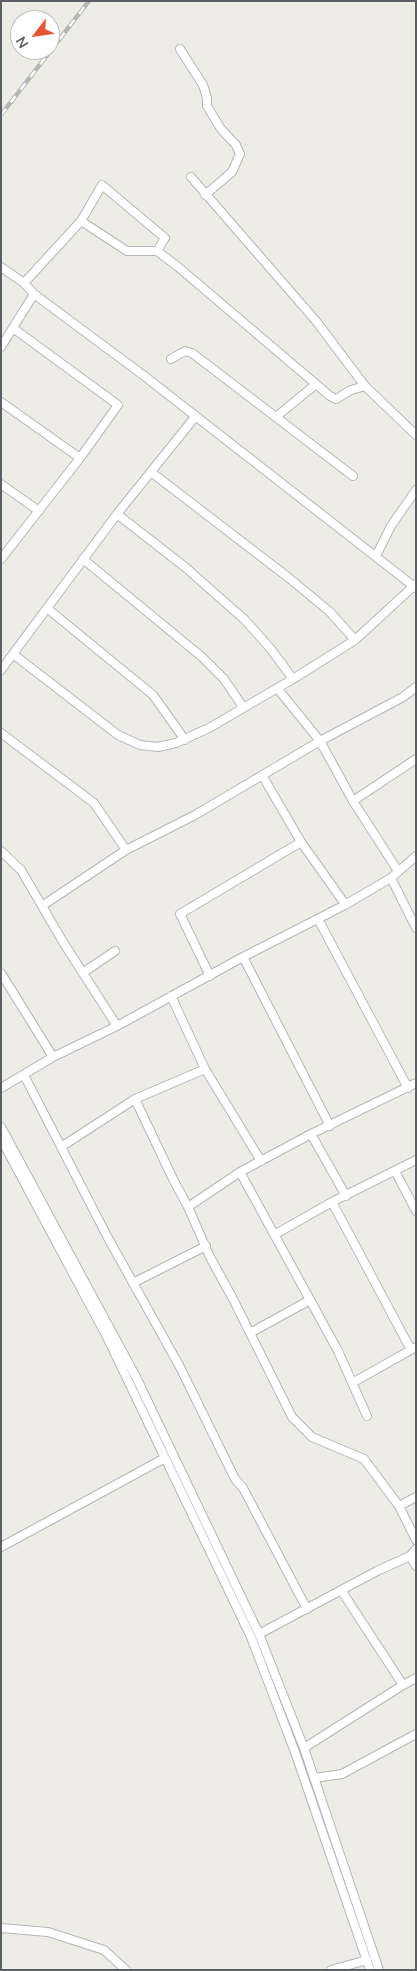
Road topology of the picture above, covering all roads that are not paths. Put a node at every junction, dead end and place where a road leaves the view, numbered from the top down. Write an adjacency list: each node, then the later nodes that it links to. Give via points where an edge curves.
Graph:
1 (180, 49): 3 (street, via 203,85 207,106 240,154 232,172)
2 (191, 177): 3 (street)
3 (206, 195): 13 (street, via 316,321)
4 (81, 221): 5 (street, via 127,251); 5 (street, via 102,185 165,238); 7 (street)
5 (156, 251): 12 (street)
6 (1, 267): 7 (street)
7 (24, 283): 8 (street)
8 (34, 294): 9 (street); 16 (street)
9 (13, 328): 10 (street); 18 (street, via 118,405)
10 (1, 347)
11 (171, 359): 15 (street, via 185,351 192,353)
12 (316, 384): 13 (street, via 336,399); 15 (street)
13 (365, 386): 17 (street)
14 (1, 402): 18 (street)
15 (276, 416): 20 (street)
16 (195, 417): 19 (street); 25 (street)
17 (416, 435)
18 (80, 458): 23 (street)
19 (151, 472): 24 (street); 30 (street, via 289,578 330,612)
20 (353, 476)
21 (1, 484): 23 (street)
22 (416, 490): 25 (street, via 391,526)
23 (39, 511): 26 (street)
24 (118, 514): 27 (street); 33 (street, via 245,620)
25 (376, 556): 28 (street)
26 (1, 559)
27 (83, 559): 29 (street); 36 (street, via 202,657 224,679)
28 (415, 586): 30 (street)
29 (48, 609): 31 (street); 38 (street, via 153,694)
30 (355, 640): 33 (street)
31 (13, 654): 32 (street); 38 (street, via 118,735 140,745 158,747)
32 (1, 670)
33 (293, 679): 34 (street)
34 (277, 688): 36 (street); 39 (street)
35 (416, 688): 39 (street)
36 (243, 707): 38 (street)
37 (1, 733): 44 (street, via 94,803)
38 (185, 740)
39 (320, 741): 41 (street); 42 (street)
40 (416, 759): 42 (street)
41 (262, 775): 43 (street); 44 (street, via 195,815)
42 (353, 801): 47 (street)
43 (301, 842): 49 (street); 57 (street, via 180,914)
44 (126, 850): 50 (street)
45 (1, 851): 50 (street, via 21,870)
46 (416, 856): 47 (street)
47 (398, 871): 48 (street)
48 (391, 878): 49 (street); 52 (street)
49 (346, 904): 51 (street)
50 (42, 906): 55 (street)
51 (318, 919): 54 (street); 65 (street)
52 (416, 928)
53 (115, 951): 55 (street)
54 (243, 957): 57 (street); 67 (street)
55 (84, 972): 59 (street)
56 (1, 973): 60 (street)
57 (210, 976): 58 (street)
58 (171, 996): 59 (street); 61 (street)
59 (117, 1026): 60 (street)
60 (53, 1057): 62 (street)
61 (205, 1068): 66 (street); 73 (street)
62 (24, 1075): 64 (street); 71 (street)
63 (416, 1083): 65 (street)
64 (1, 1088)
65 (408, 1088): 67 (street)
66 (135, 1100): 71 (street); 78 (street)
67 (330, 1126): 69 (street)
68 (1, 1127): 98 (street, via 136,1377)
69 (311, 1134): 73 (street); 76 (street)
70 (3, 1144): 88 (street, via 107,1337)
71 (61, 1147): 82 (street)
72 (416, 1160): 74 (street)
73 (261, 1161): 75 (street)
74 (395, 1171): 76 (street); 79 (street)
75 (240, 1172): 78 (street); 80 (street)
76 (346, 1196): 77 (street)
77 (332, 1202): 80 (street); 85 (street)
78 (188, 1207): 81 (street)
79 (416, 1210)
80 (274, 1235): 83 (street)
81 (206, 1246): 82 (street); 84 (street)
82 (133, 1283): 97 (street)
83 (310, 1300): 84 (street); 86 (street)
84 (250, 1333): 90 (street, via 292,1417 312,1437 364,1459)
85 (413, 1348): 86 (street)
86 (352, 1383): 87 (street)
87 (367, 1416)
88 (164, 1458): 92 (street); 105 (street, via 251,1637 295,1752)
89 (416, 1497): 90 (street)
90 (399, 1506): 91 (street)
91 (416, 1540)
92 (1, 1546)
93 (416, 1549): 94 (street)
94 (410, 1556): 95 (street); 96 (street)
95 (416, 1566)
96 (341, 1590): 97 (street); 100 (street)
97 (307, 1609): 98 (street)
98 (259, 1634): 102 (street)
99 (416, 1678): 100 (street)
100 (402, 1685): 102 (street)
101 (416, 1734): 103 (street, via 342,1774)
102 (304, 1748): 103 (street)
103 (314, 1778): 109 (street)
104 (1, 1928): 106 (street, via 48,1932 104,1950)
105 (367, 1960): 107 (street); 108 (street)
106 (126, 1970)
107 (330, 1970)
108 (370, 1970)
109 (379, 1970)

